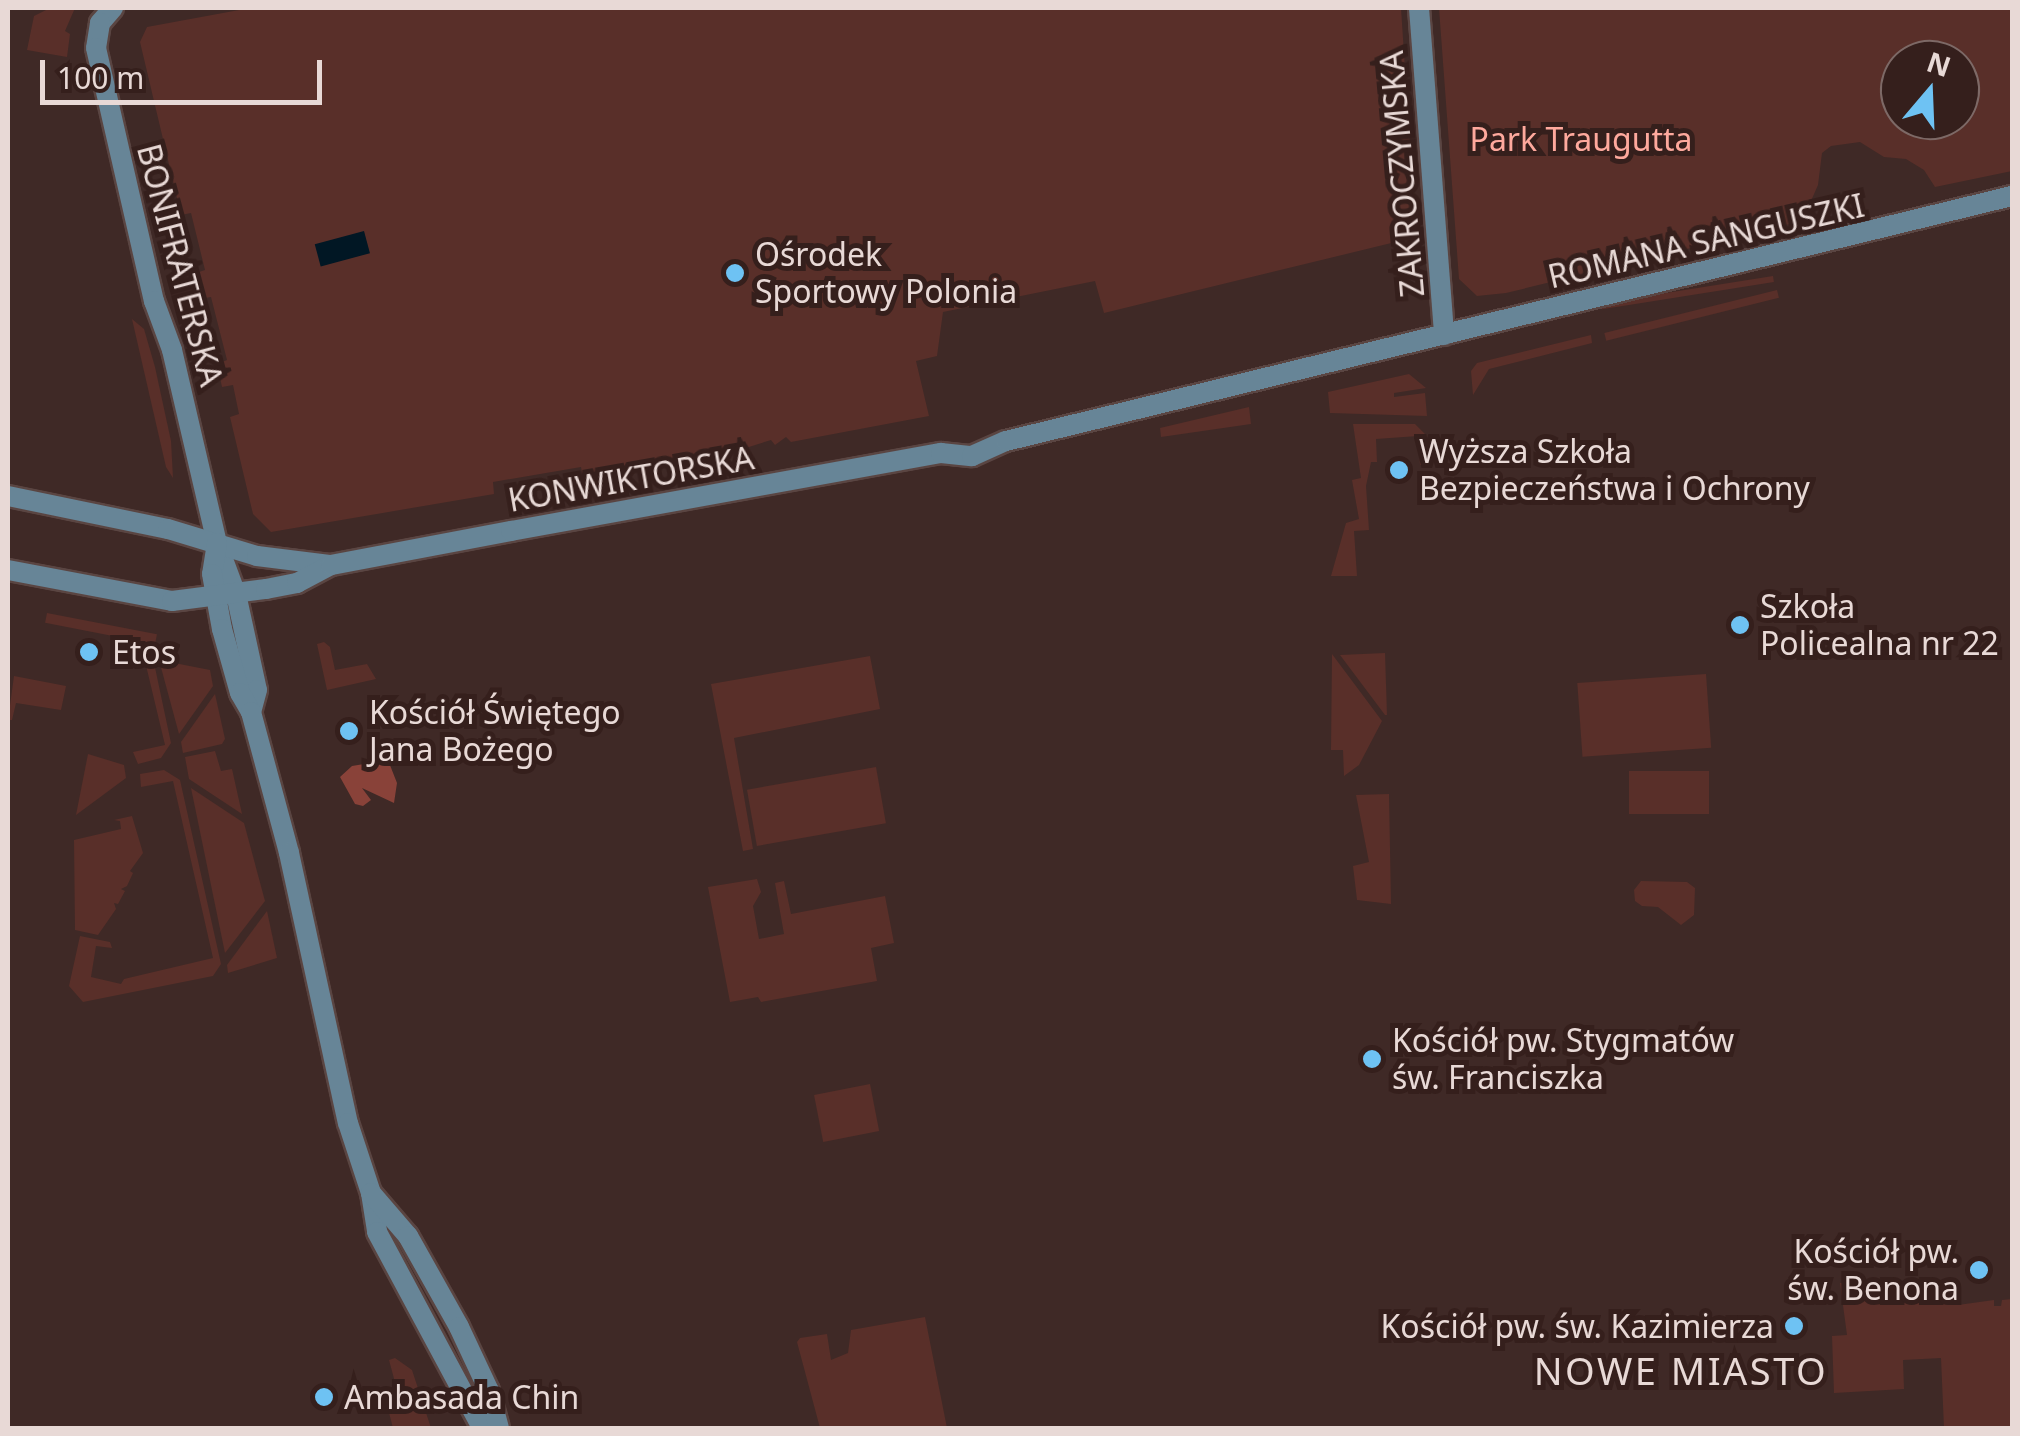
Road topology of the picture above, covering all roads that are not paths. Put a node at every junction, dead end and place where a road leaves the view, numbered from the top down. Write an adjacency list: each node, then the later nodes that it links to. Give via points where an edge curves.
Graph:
1 (113, 8): 8 (street, BONIFRATERSKA, via 100,23 96,48)
2 (1419, 8): 6 (street, ZAKROCZYMSKA)
3 (2012, 196): 4 (street, ROMANA SANGUSZKI)
4 (1982, 206): 5 (street, ROMANA SANGUSZKI); 6 (street, ROMANA SANGUSZKI)
5 (2012, 209)
6 (1444, 335): 9 (street, KONWIKTORSKA, via 1006,441 972,456 941,453)
7 (8, 496): 8 (street, KONWIKTORSKA)
8 (217, 543): 9 (street, KONWIKTORSKA, via 257,556); 11 (street, BONIFRATERSKA, via 212,574)
9 (332, 565): 11 (street, KONWIKTORSKA, via 298,583)
10 (8, 570): 11 (street, KONWIKTORSKA, via 158,600)
11 (225, 596): 12 (street, BONIFRATERSKA, via 240,692 289,852 348,1124)
12 (371, 1193): 13 (street, BONIFRATERSKA, via 384,1251); 14 (street, BONIFRATERSKA, via 406,1233 459,1327)
13 (482, 1428)
14 (499, 1428)

